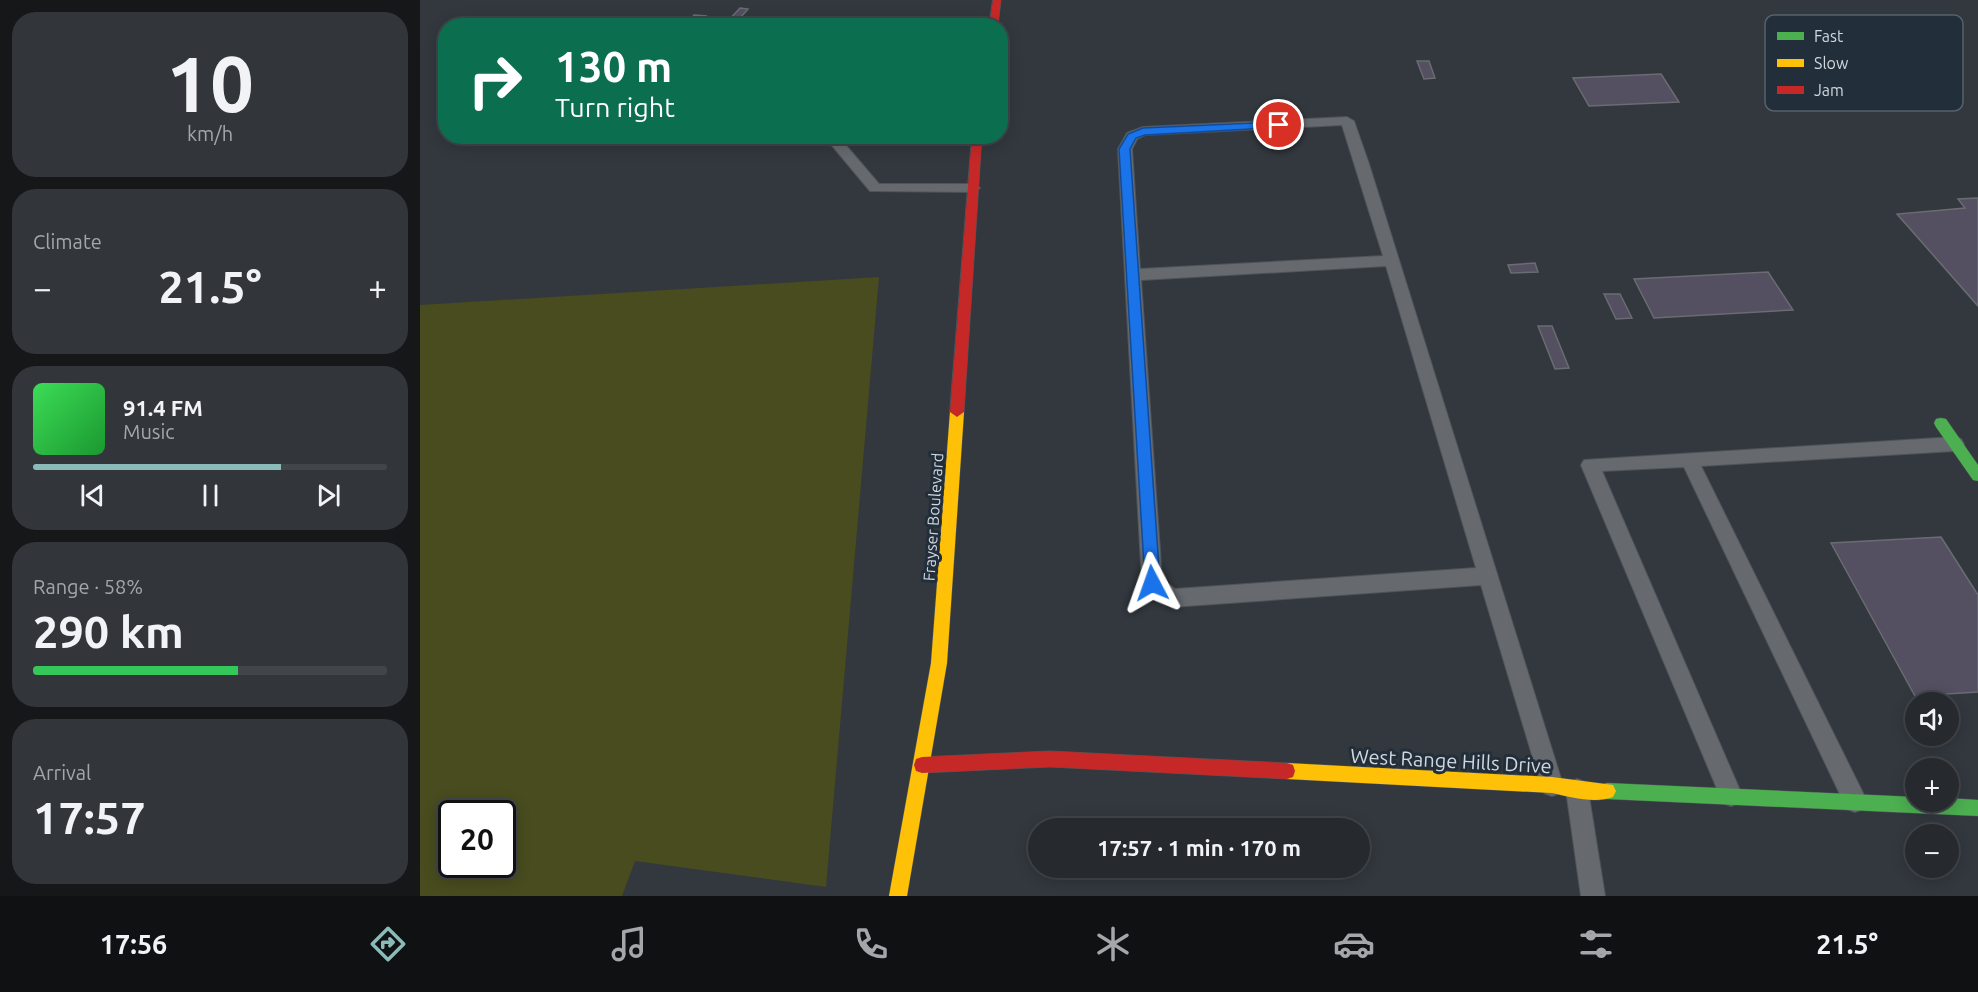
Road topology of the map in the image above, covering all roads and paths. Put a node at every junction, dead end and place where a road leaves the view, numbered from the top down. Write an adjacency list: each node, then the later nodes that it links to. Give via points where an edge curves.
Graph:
1 (998, 0): 2 (main road)
2 (995, 18)
3 (837, 144): 5 (lane, via 875,188)
4 (976, 144): 5 (main road, Frayser Boulevard)
5 (973, 188): 13 (main road, Frayser Boulevard, via 939,663)
6 (1390, 261): 7 (lane); 7 (lane, via 1347,121 1143,132 1132,136 1125,149); 12 (lane)
7 (1132, 275): 12 (lane, via 1152,583 1172,598)
8 (1941, 423): 9 (main road)
9 (1955, 444): 10 (lane); 11 (main road)
10 (1689, 459): 16 (lane, via 1590,465); 17 (lane)
11 (1978, 476)
12 (1488, 576): 14 (lane)
13 (922, 765): 14 (main road, West Range Hills Drive, via 1050,759); 19 (main road, Frayser Boulevard)
14 (1552, 785): 15 (main road, West Range Hills Drive)
15 (1577, 790): 16 (main road, West Range Hills Drive); 20 (lane)
16 (1731, 795): 17 (main road, West Range Hills Drive)
17 (1855, 801): 18 (main road, West Range Hills Drive)
18 (1978, 808)
19 (898, 896)
20 (1593, 896)

